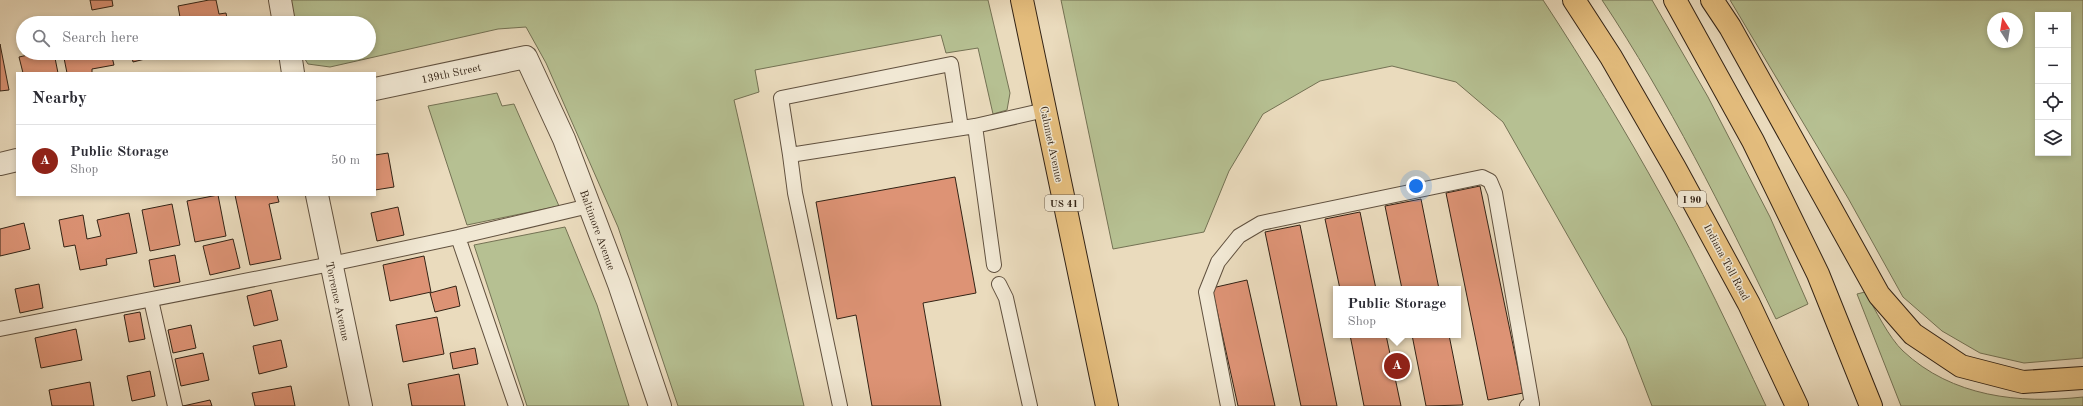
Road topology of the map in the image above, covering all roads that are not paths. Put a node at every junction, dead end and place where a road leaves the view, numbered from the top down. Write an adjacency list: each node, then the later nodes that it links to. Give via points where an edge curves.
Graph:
1 (280, 0): 6 (street)
2 (1022, 0): 11 (main road, Calumet Avenue / US 41)
3 (1574, 0): 35 (main road, Indiana Toll Road / I 90, via 1611,57 1675,168 1749,304)
4 (1675, 0): 36 (main road, via 1754,141 1818,274)
5 (1712, 0): 25 (main road, via 1738,40 1879,295 1913,334 1961,366 2023,382)
6 (283, 16)
7 (526, 57): 10 (street, 139th Street); 18 (street, Baltimore Avenue, via 564,139)
8 (291, 60): 9 (street)
9 (293, 72)
10 (376, 89)
11 (1045, 110): 12 (lane); 32 (main road, Calumet Avenue / US 41)
12 (975, 126): 13 (lane); 21 (lane)
13 (960, 128): 14 (lane); 14 (lane, via 951,64 781,98)
14 (790, 155): 30 (lane, via 795,193)
15 (16, 160): 16 (street)
16 (0, 164)
17 (317, 196): 20 (street, Torrence Avenue)
18 (589, 206): 19 (lane); 29 (street, Baltimore Avenue)
19 (458, 237): 20 (lane); 28 (lane)
20 (331, 264): 23 (lane); 27 (street, Torrence Avenue)
21 (994, 265)
22 (999, 284): 31 (lane, via 1006,298)
23 (151, 300): 24 (lane); 26 (lane)
24 (0, 329)
25 (2083, 378)
26 (175, 406)
27 (361, 406)
28 (516, 406)
29 (660, 406)
30 (840, 406)
31 (1030, 406)
32 (1107, 406)
33 (1228, 406): 34 (lane, via 1206,292 1218,262 1239,236 1262,223 1482,177 1490,181 1495,193 1532,404)
34 (1527, 406)
35 (1797, 406)
36 (1871, 406)

